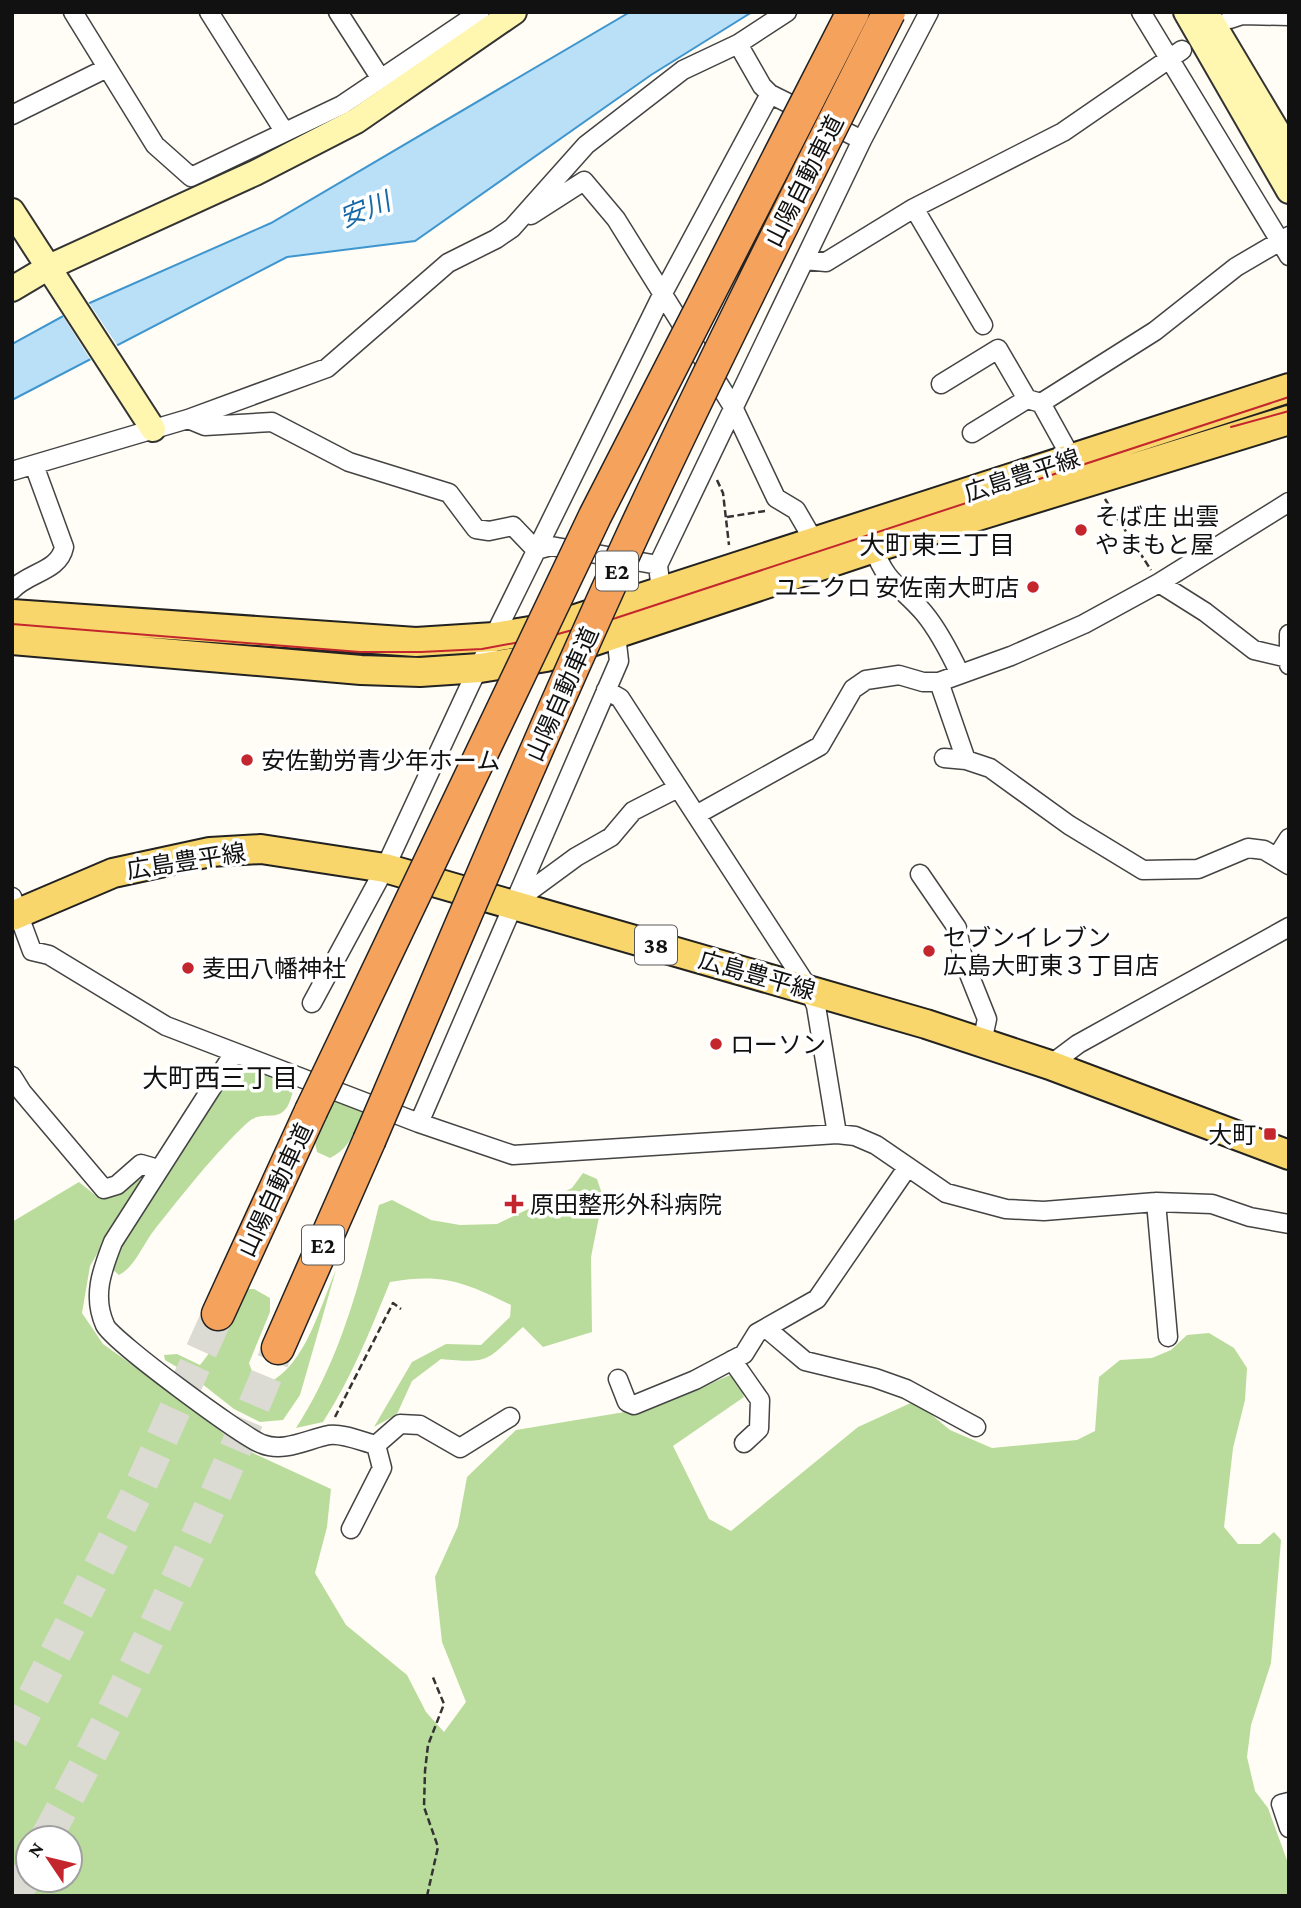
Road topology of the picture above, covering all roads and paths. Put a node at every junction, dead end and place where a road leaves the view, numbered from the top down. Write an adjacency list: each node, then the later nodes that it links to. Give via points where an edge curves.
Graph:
1 (73, 12): 16 (street)
2 (209, 12): 20 (street)
3 (338, 12): 17 (street)
4 (480, 12): 17 (street)
5 (514, 12): 29 (street, via 356,121)
6 (787, 12): 14 (street)
7 (853, 12): 91 (highway, 山陽自動車道 / E2, bridge, via 601,503)
8 (889, 12): 94 (highway, 山陽自動車道 / E2, bridge, via 634,533)
9 (929, 12): 21 (street)
10 (1141, 12): 15 (street)
11 (1186, 12): 23 (street)
12 (1228, 15): 13 (street); 22 (street)
13 (1289, 16)
14 (738, 44): 18 (street); 26 (street, via 683,70 586,145)
15 (1176, 54): 24 (street, via 1063,132); 27 (street)
16 (107, 68): 19 (street); 20 (street, via 155,145 191,177)
17 (381, 79): 20 (street, via 342,105)
18 (770, 94): 21 (street); 31 (street)
19 (12, 115)
20 (284, 131)
21 (862, 140): 28 (street)
22 (1289, 151)
23 (1289, 191)
24 (914, 208): 28 (street, via 826,262); 32 (street)
25 (12, 211): 29 (street)
26 (512, 228): 31 (street, via 584,181 616,219); 37 (street, via 448,263 327,368)
27 (1286, 244): 35 (street, via 1236,267 1155,331)
28 (805, 260): 36 (street)
29 (52, 271): 30 (street); 39 (street)
30 (12, 289)
31 (663, 293): 36 (street); 51 (street)
32 (983, 325)
33 (941, 384): 35 (street, via 998,349)
34 (1289, 388): 41 (main road, 広島豊平線)
35 (1034, 401): 40 (street); 41 (street)
36 (733, 407): 43 (street); 47 (street, via 776,498)
37 (188, 419): 39 (street); 51 (street, via 205,426 272,422 349,462 449,493 476,529 513,526)
38 (1289, 420): 50 (main road, 広島豊平線)
39 (153, 429): 42 (street)
40 (972, 433)
41 (1072, 459): 49 (main road, 広島豊平線)
42 (34, 464): 44 (street); 55 (street, via 64,547 62,558 54,565)
43 (704, 469): 48 (path, via 720,487); 53 (street)
44 (12, 471)
45 (1099, 490): 54 (path)
46 (1289, 502): 54 (street)
47 (788, 505): 48 (path); 49 (street, via 796,510)
48 (726, 517): 52 (path)
49 (814, 541): 53 (main road, 広島豊平線)
50 (874, 548): 58 (main road, 広島豊平線); 63 (street, via 882,571 923,612)
51 (536, 550): 53 (street, via 551,546); 59 (street)
52 (730, 558)
53 (660, 578): 59 (main road, 広島豊平線, via 548,628)
54 (1159, 583): 61 (street, via 1254,650); 63 (street, via 1084,624)
55 (12, 590)
56 (12, 614): 59 (main road, 広島豊平線, via 363,640 416,642)
57 (1289, 634): 61 (street)
58 (616, 635): 62 (main road, 広島豊平線, via 546,657); 65 (street, via 619,661)
59 (494, 636): 62 (street)
60 (12, 640): 62 (main road, 広島豊平線, via 361,670)
61 (1288, 661)
62 (480, 668): 72 (street)
63 (960, 674): 64 (street)
64 (939, 682): 67 (street); 69 (street, via 900,675 866,680 853,689 820,746)
65 (606, 690): 68 (street, via 620,698); 74 (street)
66 (944, 758): 67 (street)
67 (966, 760): 71 (street, via 990,768 1069,825 1143,870 1198,869 1248,848 1264,850)
68 (678, 789): 69 (street); 74 (street, via 633,811 611,837)
69 (696, 815): 77 (street)
70 (1289, 838): 71 (street)
71 (1283, 861)
72 (385, 868): 74 (main road, 広島豊平線 / 38); 75 (main road, 広島豊平線 / 38, via 261,849 210,852 113,873); 78 (street)
73 (920, 874): 79 (street, via 957,928 962,959 987,1019)
74 (512, 904): 77 (main road, 広島豊平線 / 38); 83 (street)
75 (14, 909): 80 (street, via 32,951 49,955 166,1026)
76 (1289, 927): 81 (street, via 1078,1044)
77 (809, 989): 79 (main road, 広島豊平線 / 38); 84 (street, via 816,1006)
78 (312, 1003)
79 (982, 1042): 81 (main road, 広島豊平線 / 38)
80 (234, 1053): 83 (street); 87 (street)
81 (1050, 1065): 85 (main road, 広島豊平線 / 38)
82 (12, 1076): 87 (street, via 104,1189 117,1185 141,1164)
83 (419, 1124): 84 (street, via 513,1156)
84 (837, 1134): 86 (street, via 876,1144)
85 (1289, 1155)
86 (907, 1168): 88 (street, via 946,1193 1006,1209 1044,1211); 92 (street, via 817,1299)
87 (158, 1169): 99 (street, via 113,1242 100,1275 99,1304 105,1327 125,1348 262,1445 299,1445)
88 (1156, 1202): 89 (street, via 1212,1204); 93 (street)
89 (1289, 1224)
90 (401, 1309): 99 (path, via 393,1303 335,1418)
91 (218, 1314)
92 (766, 1328): 95 (street, via 757,1333 744,1354); 98 (street, via 805,1361 906,1389)
93 (1168, 1337)
94 (278, 1348)
95 (732, 1360): 96 (street, via 634,1405 627,1402); 100 (street, via 760,1400 759,1429)
96 (618, 1379)
97 (510, 1417): 101 (street, via 460,1448 420,1425 400,1424)
98 (976, 1427)
99 (332, 1434): 101 (street)
100 (744, 1443)
101 (376, 1445): 102 (street, via 382,1468)
102 (351, 1529)
103 (432, 1675): 106 (path, via 444,1704 428,1745 425,1770 424,1807 438,1847)
104 (1289, 1802): 105 (street, via 1281,1804)
105 (1289, 1828)
106 (426, 1896)

